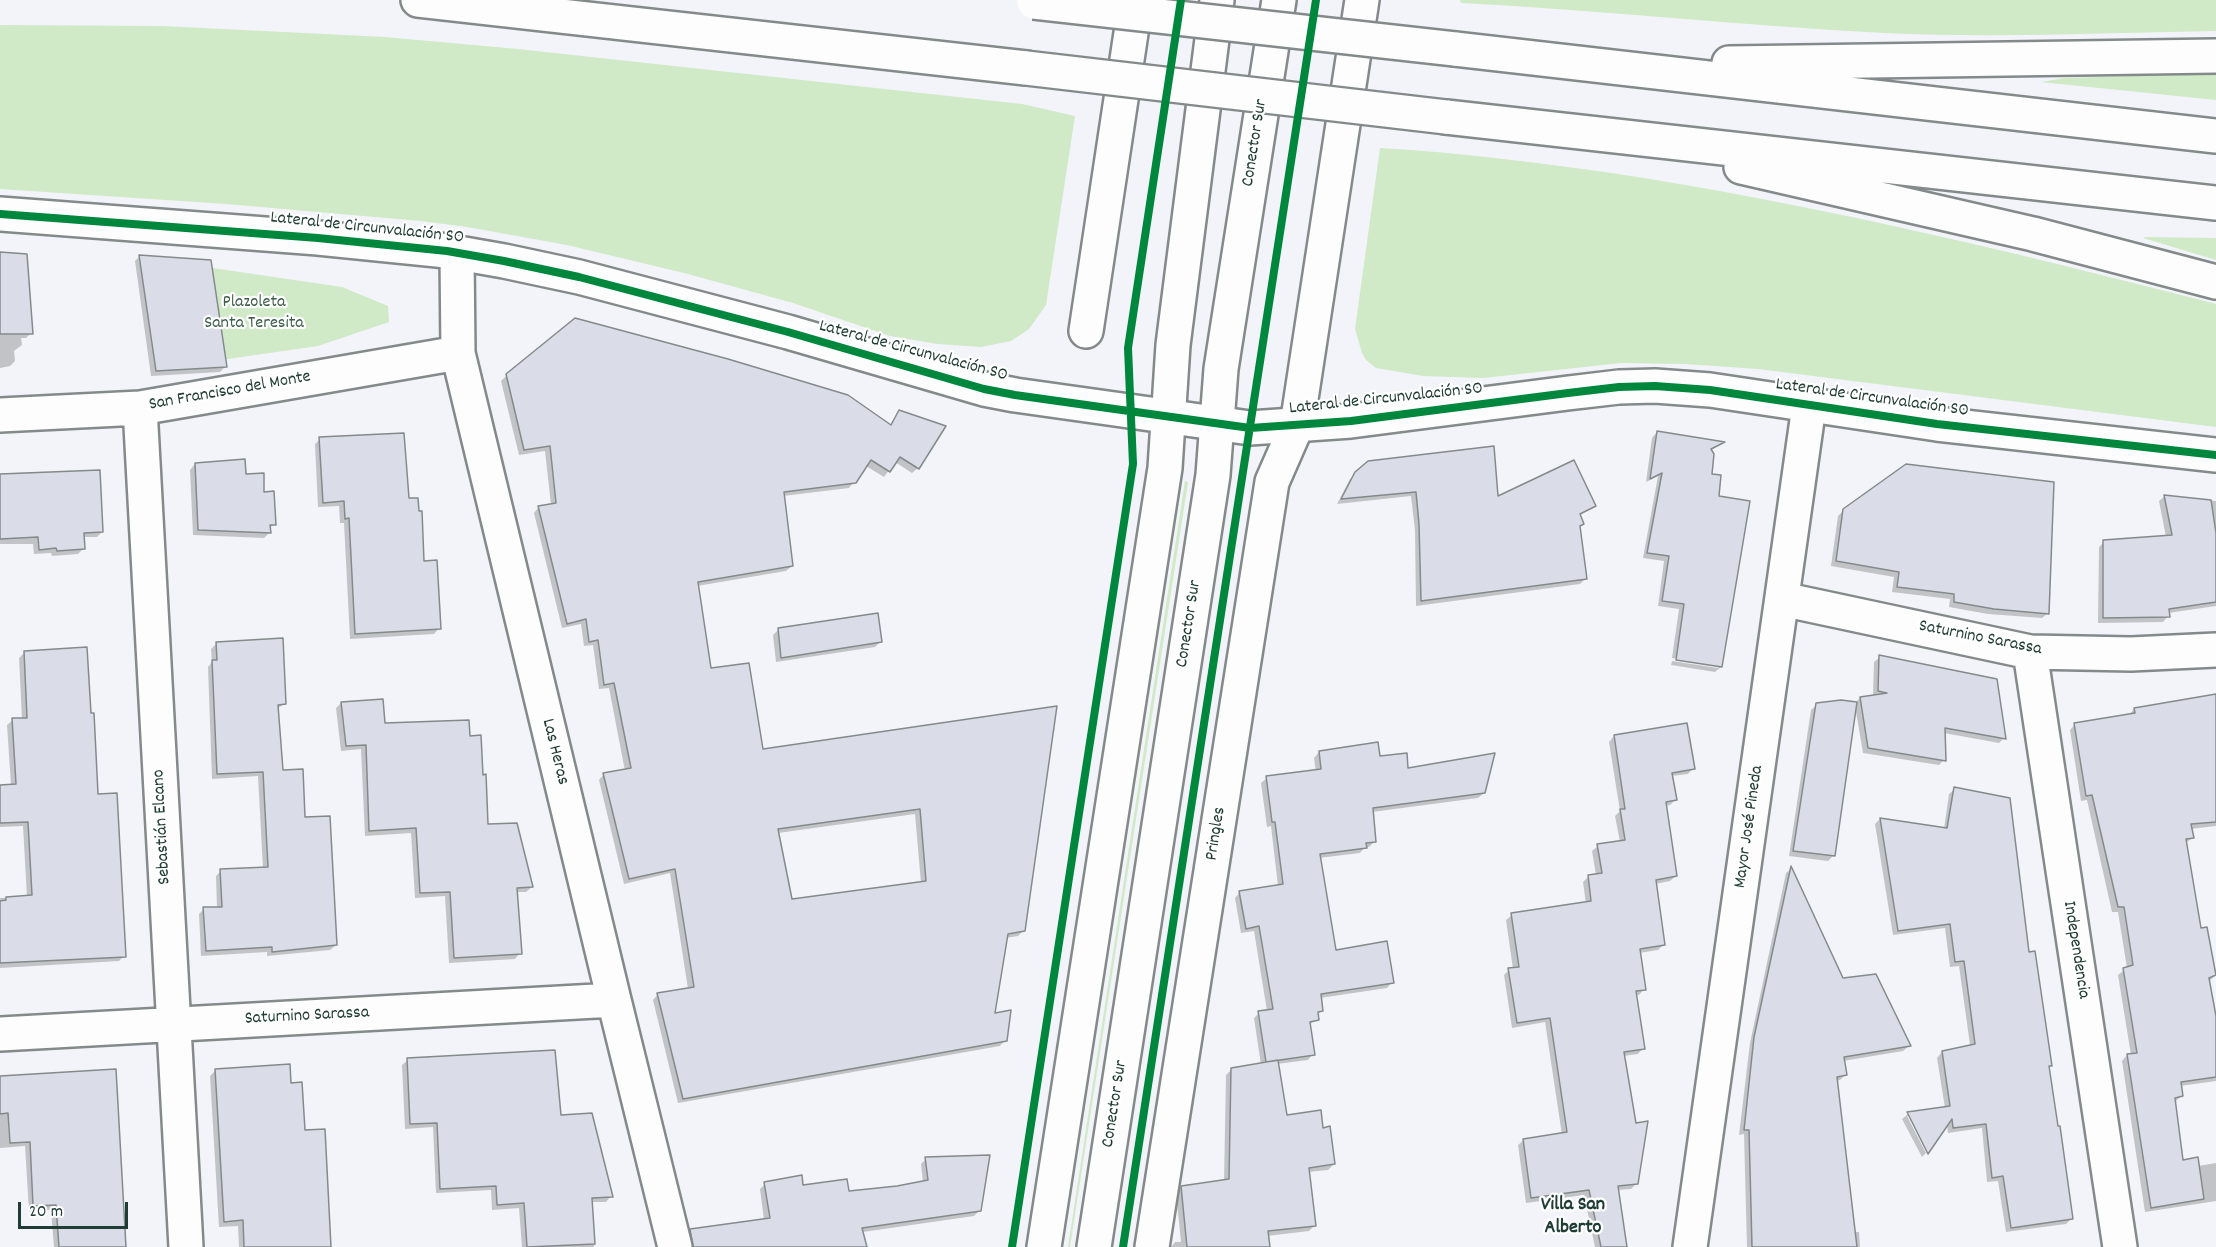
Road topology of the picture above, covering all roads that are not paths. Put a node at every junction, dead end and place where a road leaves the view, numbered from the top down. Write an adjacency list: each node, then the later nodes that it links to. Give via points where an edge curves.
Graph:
1 (418, 0): 9 (main road, bridge)
2 (1136, 0): 15 (main road)
3 (1217, 0): 20 (main road)
4 (1279, 0): 21 (main road, Conector Sur, via 1221,369)
5 (1362, 0): 22 (main road, Pringles)
6 (1025, 1): 8 (main road, bridge)
7 (2216, 56): 8 (main road)
8 (1588, 64): 10 (main road)
9 (1599, 134): 11 (main road); 14 (main road, via 1952,214)
10 (2216, 136)
11 (2216, 203)
12 (0, 214): 13 (main road, Lateral de Circunvalación SO, via 295,236)
13 (457, 253): 16 (main road, Las Heras); 20 (main road, Lateral de Circunvalación SO, via 579,277 984,389)
14 (2216, 282)
15 (1086, 331)
16 (458, 353): 18 (main road, San Francisco del Monte); 27 (main road, Las Heras)
17 (1809, 406): 22 (main road, Lateral de Circunvalación SO, via 1710,390 1619,387); 23 (main road, Lateral de Circunvalación SO); 24 (main road, Mayor José Pineda)
18 (140, 408): 19 (main road, San Francisco del Monte); 28 (main road, Sebastián Elcano)
19 (0, 415)
20 (1167, 417): 21 (main road, Lateral de Circunvalación SO); 32 (main road, via 1165,468)
21 (1216, 424): 22 (main road, Lateral de Circunvalación SO, via 1250,428); 33 (main road, Conector Sur, via 1213,475)
22 (1297, 425): 34 (main road, Pringles, via 1272,483)
23 (2216, 455)
24 (1782, 599): 26 (main road, Saturnino Sarassa); 35 (main road, Mayor José Pineda)
25 (2216, 650): 26 (main road, Saturnino Sarassa, via 2131,654)
26 (2030, 652): 36 (main road, Independencia)
27 (614, 1000): 28 (main road, Saturnino Sarassa); 31 (main road, Las Heras)
28 (174, 1025): 29 (main road, Saturnino Sarassa); 30 (main road, Sebastián Elcano)
29 (0, 1034)
30 (186, 1247)
31 (675, 1247)
32 (1044, 1247)
33 (1094, 1247)
34 (1152, 1247)
35 (1690, 1247)
36 (2120, 1247)

